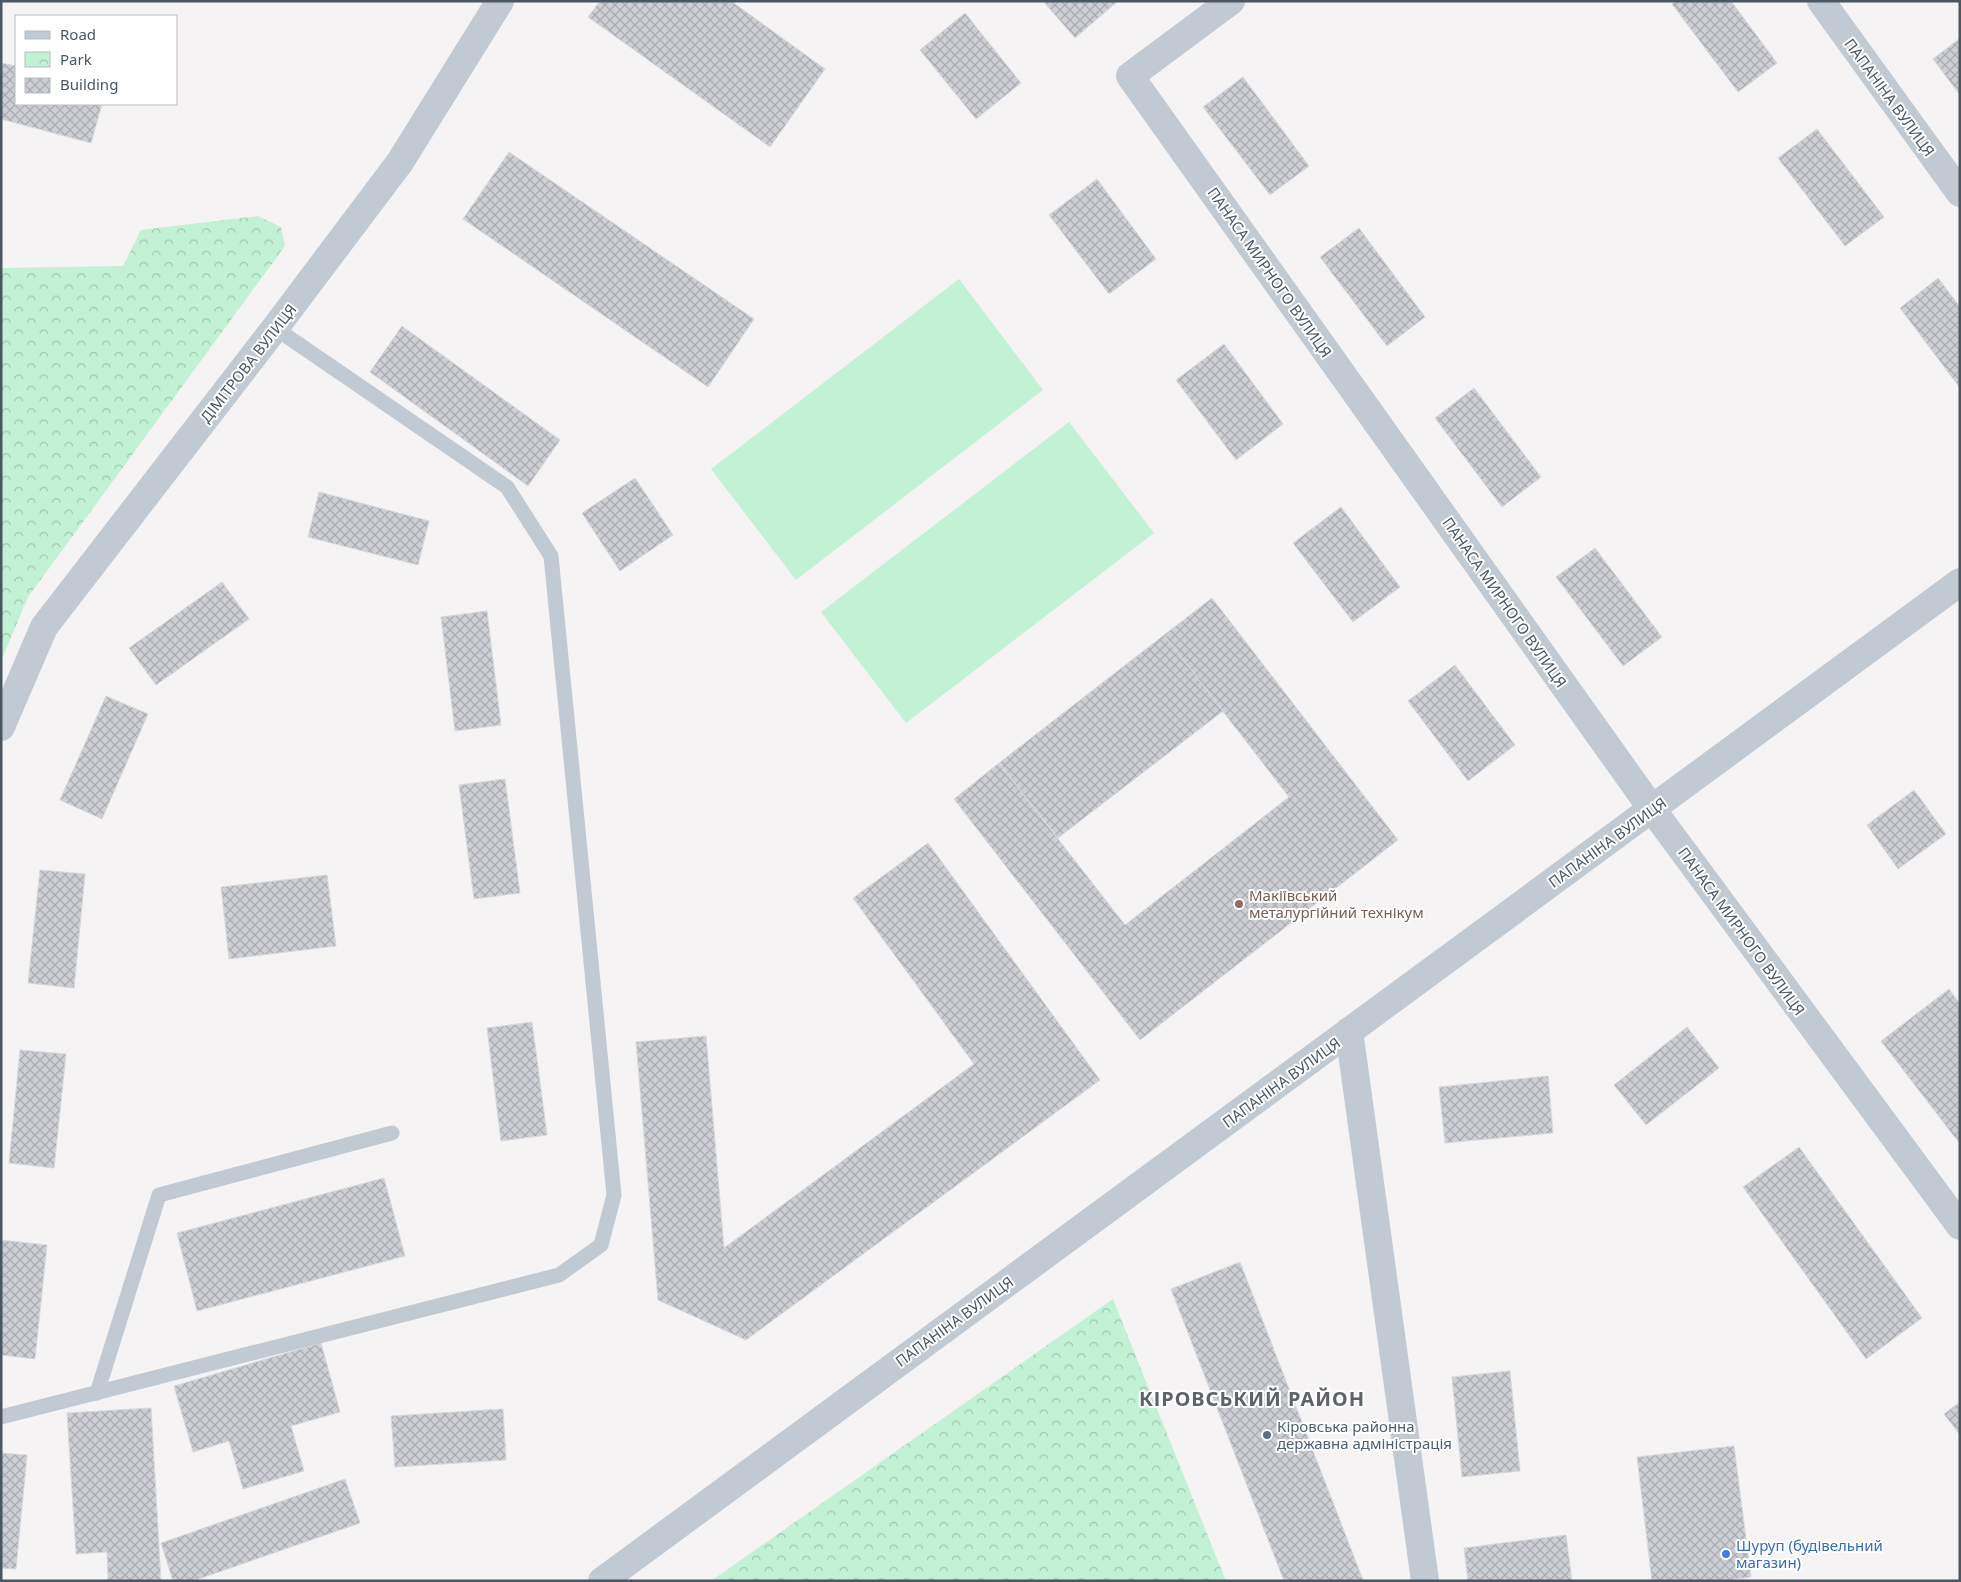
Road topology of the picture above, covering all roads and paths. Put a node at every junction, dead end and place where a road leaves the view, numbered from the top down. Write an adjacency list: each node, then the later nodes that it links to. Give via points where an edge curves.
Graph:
1 (500, 1): 5 (street, ДІМІТРОВА ВУЛИЦЯ, via 400,162)
2 (1231, 1): 8 (street, ПАНАСА МИРНОГО ВУЛИЦЯ, via 1130,76)
3 (1821, 1): 4 (street, ПАПАНІНА ВУЛИЦЯ)
4 (1960, 193)
5 (275, 328): 7 (street, ДІМІТРОВА ВУЛИЦЯ, via 44,627); 12 (lane, via 507,487 551,556 614,1196 600,1245 559,1275)
6 (1960, 582): 8 (street, ПАПАНІНА ВУЛИЦЯ)
7 (1, 727)
8 (1652, 809): 9 (street, ПАПАНІНА ВУЛИЦЯ); 11 (street, ПАНАСА МИРНОГО ВУЛИЦЯ)
9 (1349, 1031): 14 (street, ПАПАНІНА ВУЛИЦЯ); 15 (street)
10 (392, 1133): 12 (lane, via 159,1195)
11 (1960, 1226)
12 (97, 1393): 13 (lane)
13 (1, 1417)
14 (602, 1581)
15 (1425, 1581)

